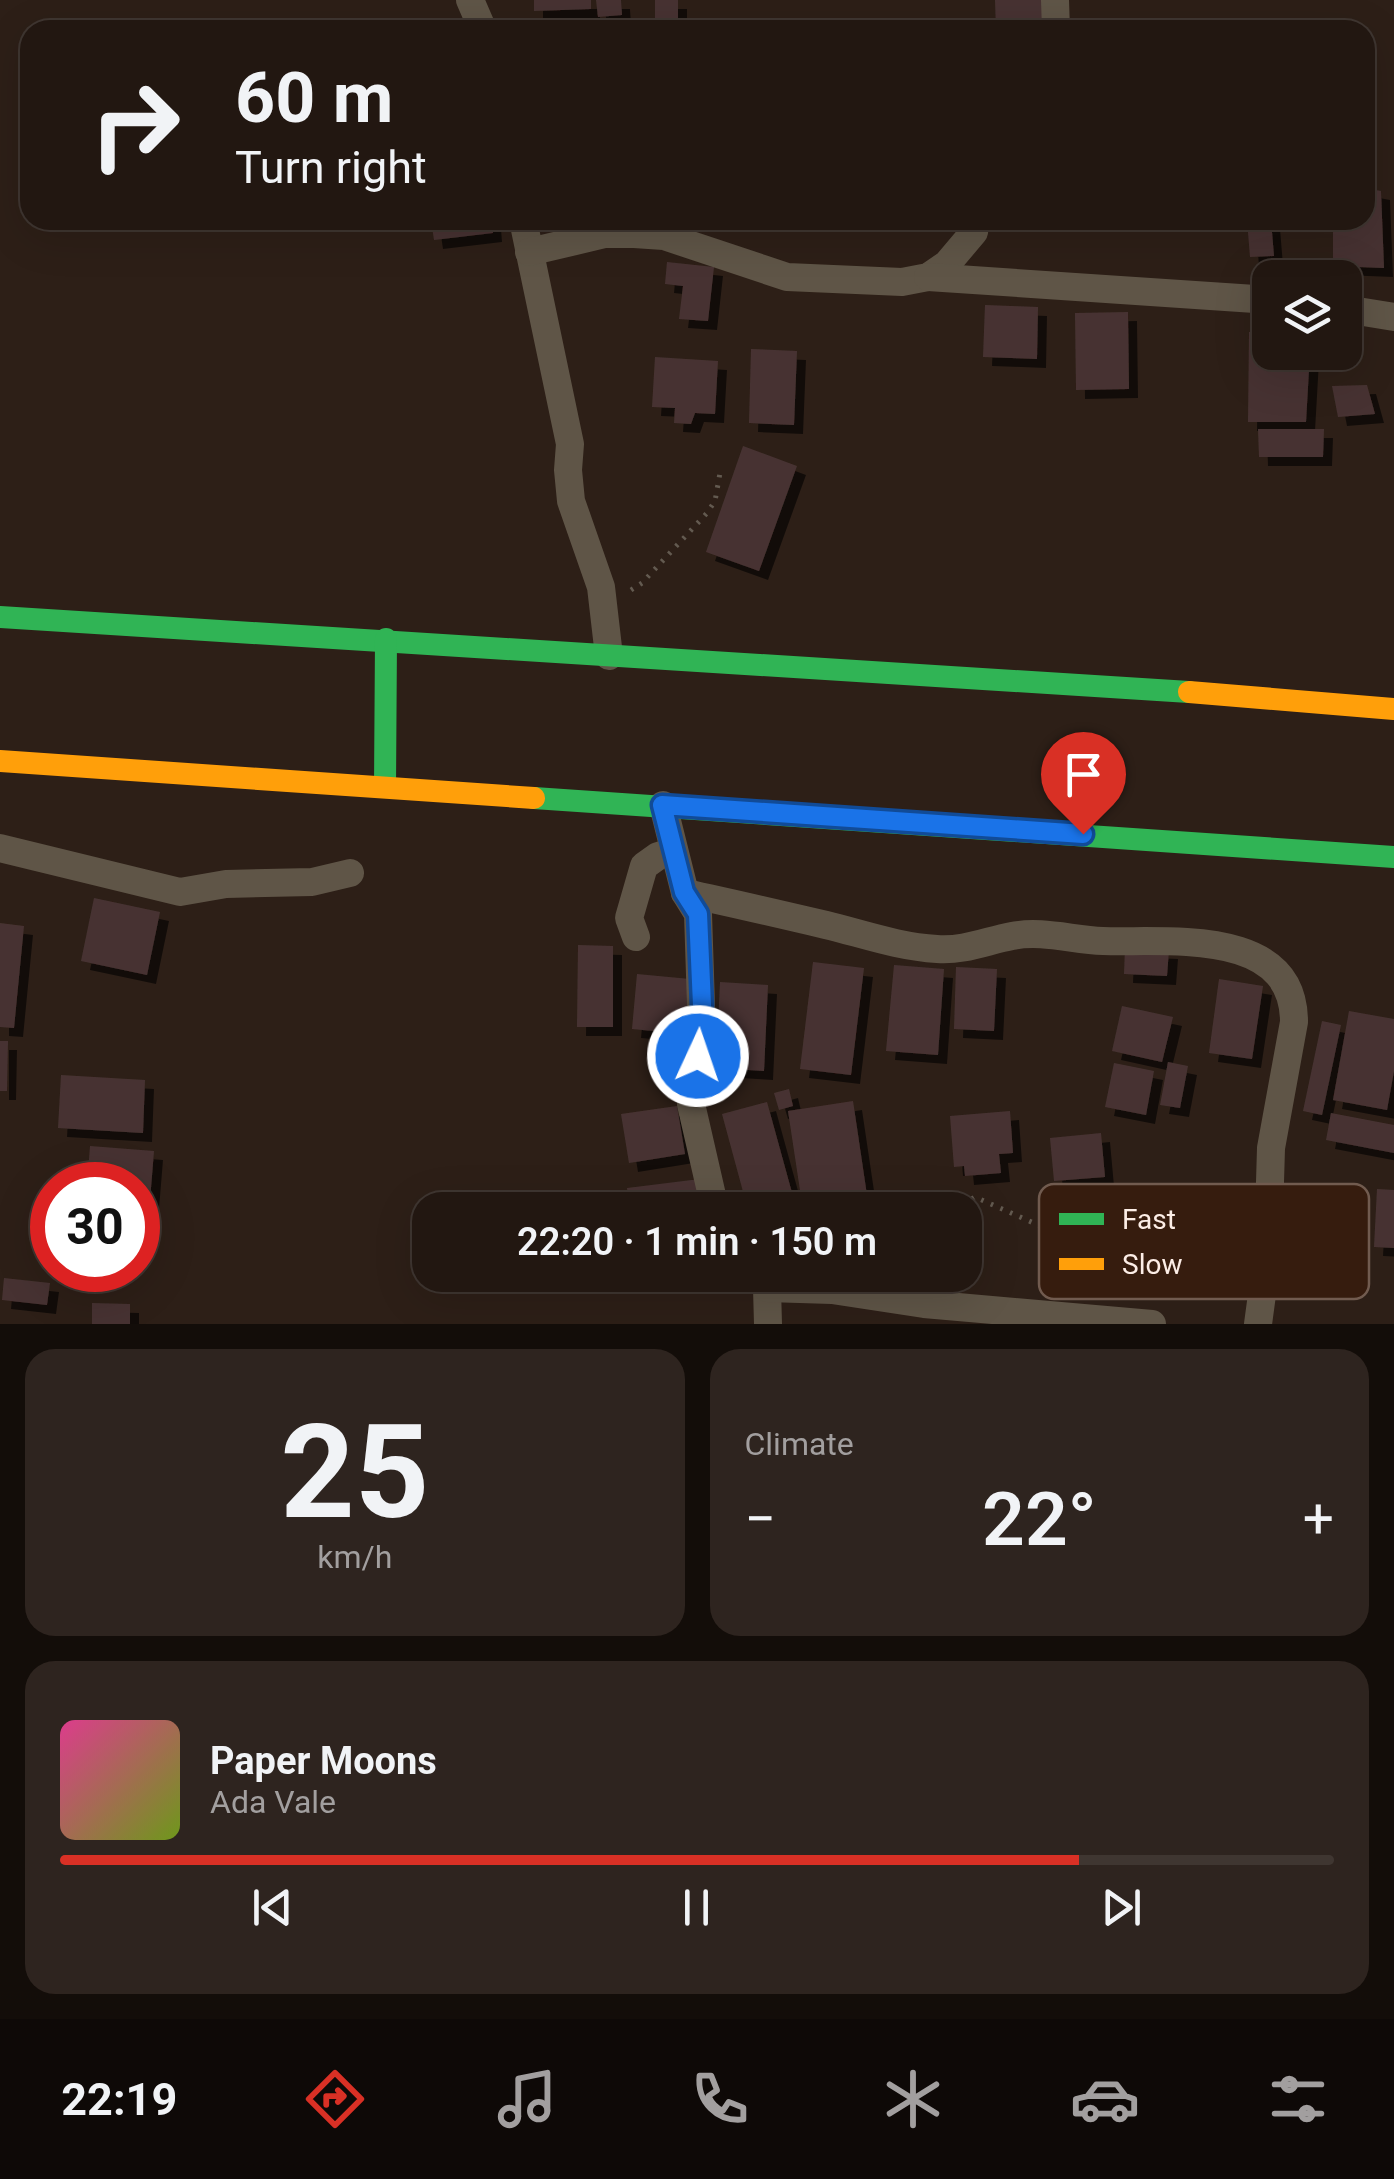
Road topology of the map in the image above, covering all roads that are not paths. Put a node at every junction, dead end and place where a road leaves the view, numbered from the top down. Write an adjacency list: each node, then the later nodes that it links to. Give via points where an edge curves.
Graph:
1 (525, 230): 3 (street)
2 (974, 230): 4 (street)
3 (529, 252): 4 (street, via 634,234 664,236 787,278 902,282); 10 (street, via 570,444 571,502 602,586)
4 (928, 276): 5 (street)
5 (1252, 299)
6 (1362, 312): 7 (street)
7 (1394, 317)
8 (0, 617): 9 (highway)
9 (386, 639): 10 (highway); 13 (highway)
10 (608, 656): 11 (highway, via 1071,682)
11 (1394, 709)
12 (0, 761): 13 (highway)
13 (385, 787): 14 (highway)
14 (662, 805): 16 (street); 17 (highway)
15 (0, 848): 18 (street, via 180,892)
16 (674, 851): 19 (street); 20 (street, via 644,866 629,918)
17 (1394, 856)
18 (350, 874)
19 (684, 892): 21 (street, via 902,946 941,950 1050,935 1205,943 1248,953 1271,967 1294,1001); 22 (street, via 698,914 702,1005 691,1104)
20 (636, 937)
21 (1269, 1184)
22 (711, 1192)
23 (764, 1292): 26 (street)
24 (845, 1292): 27 (street)
25 (1261, 1299): 28 (street)
26 (768, 1324)
27 (1152, 1324)
28 (1258, 1324)

